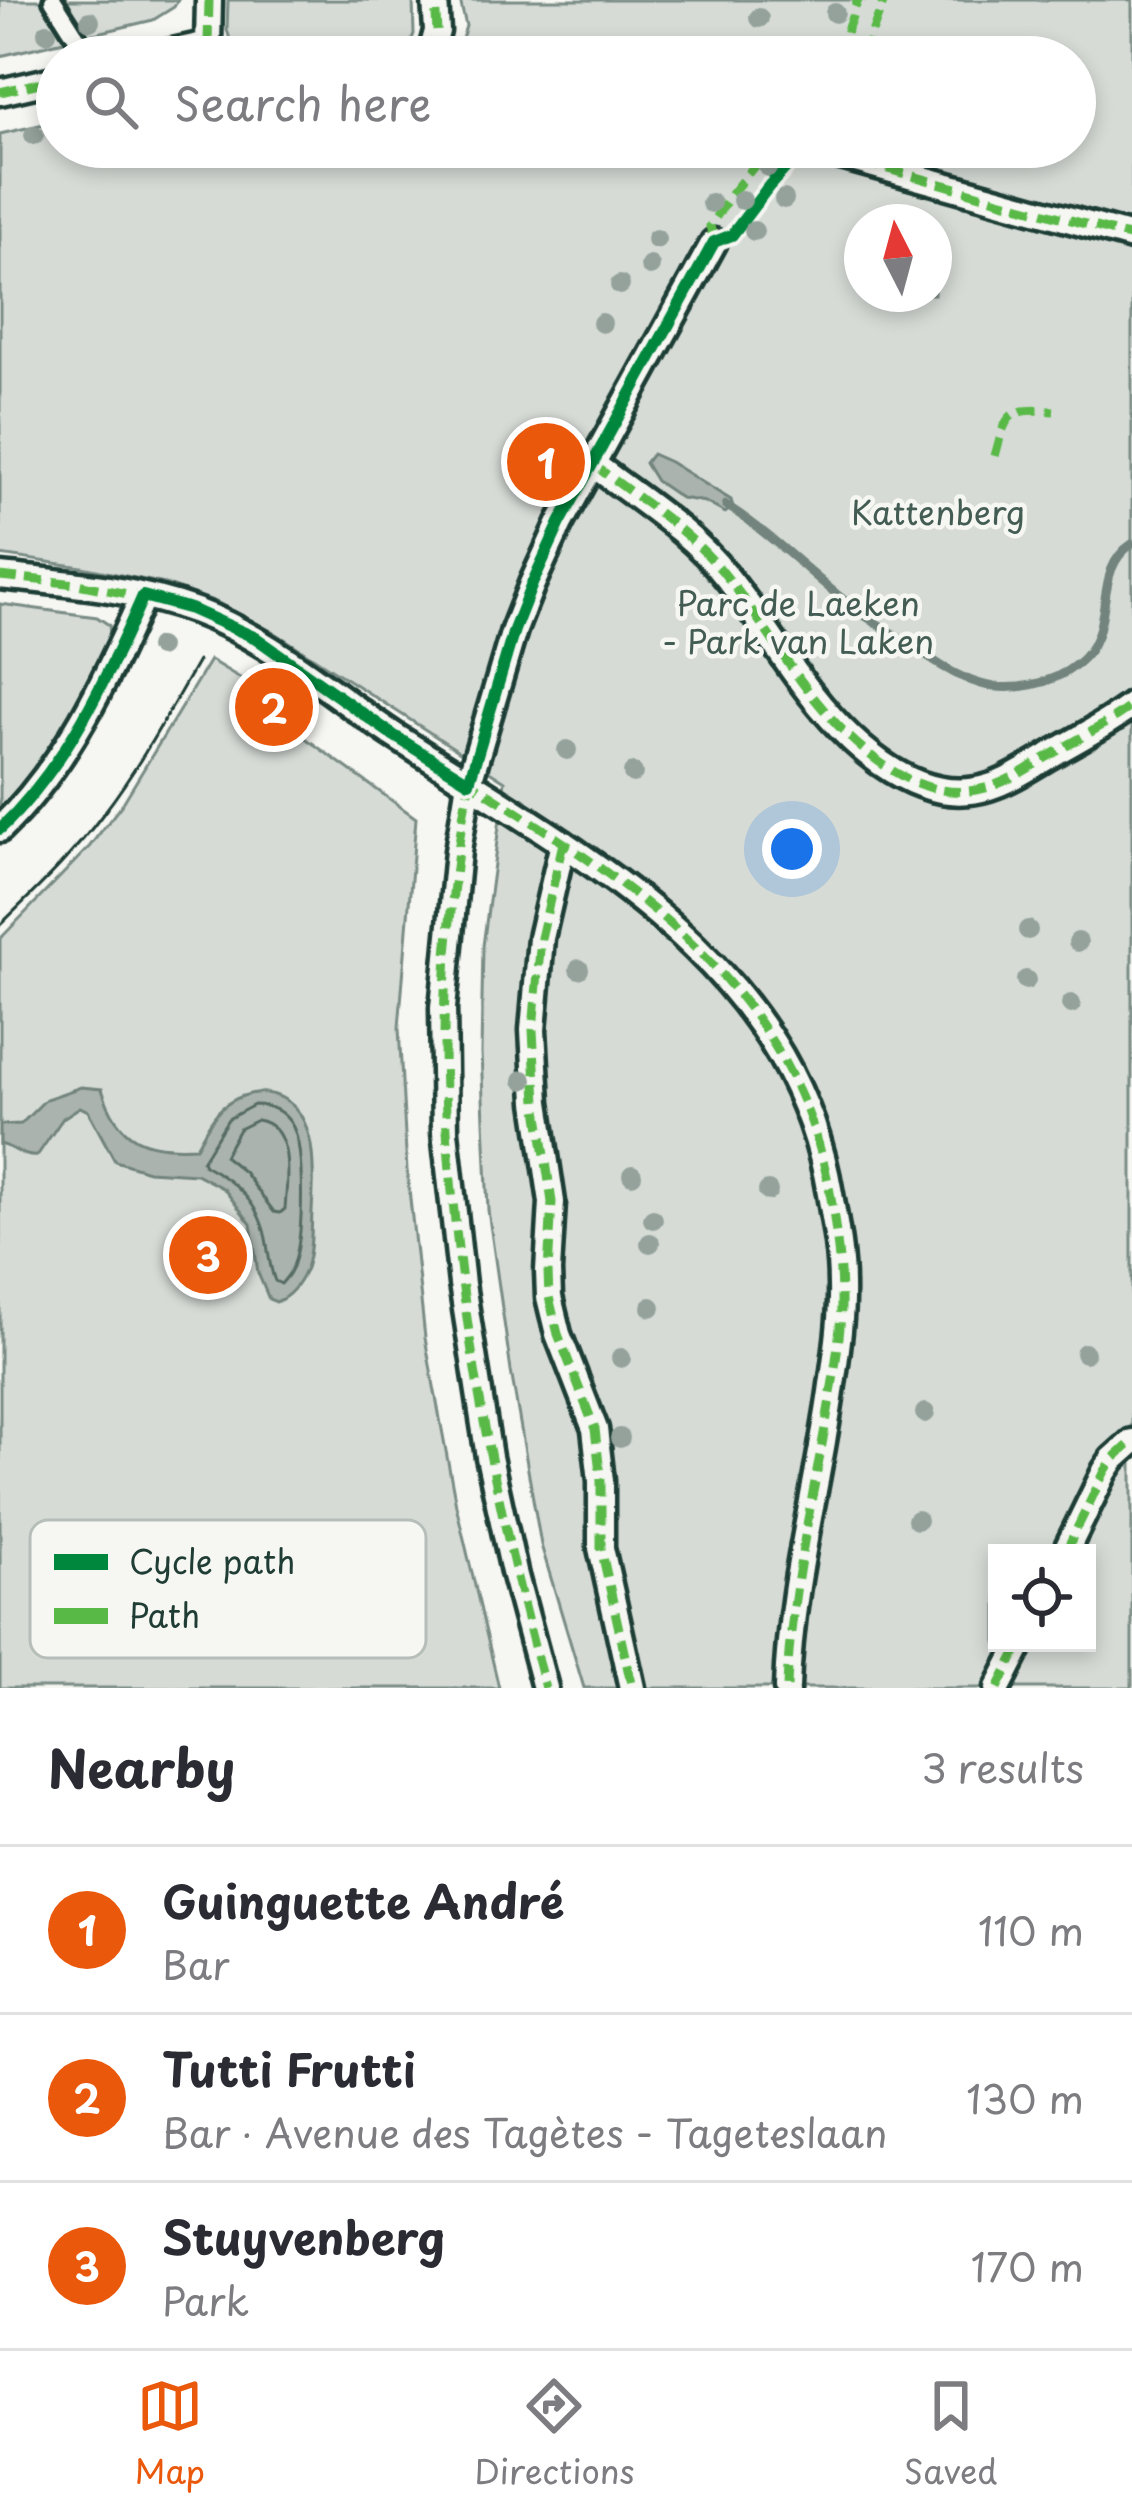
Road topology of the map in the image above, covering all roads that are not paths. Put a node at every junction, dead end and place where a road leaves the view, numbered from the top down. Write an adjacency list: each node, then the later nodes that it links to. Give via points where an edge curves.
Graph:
1 (53, 0): 4 (lane)
2 (208, 0): 5 (street)
3 (435, 0): 6 (street)
4 (76, 36)
5 (210, 36)
6 (436, 36)
7 (36, 84): 8 (street)
8 (0, 92)
9 (884, 168): 10 (street)
10 (1132, 237)
11 (714, 242): 12 (street)
12 (593, 464): 15 (street, via 697,544 838,726 911,780 986,788); 16 (street, via 514,630)
13 (0, 576): 14 (street)
14 (143, 596): 16 (street, via 256,638); 17 (street, via 56,761)
15 (1132, 705)
16 (470, 782): 18 (street); 22 (street, via 446,961 445,1132 489,1456)
17 (0, 829)
18 (562, 843): 23 (street, via 541,938 533,1030 552,1202 549,1297 595,1429 601,1548); 24 (street, via 662,916 729,982 787,1064 821,1153 842,1281 839,1333)
19 (1132, 1442): 20 (street, via 1105,1471)
20 (1069, 1544)
21 (1016, 1652): 25 (street)
22 (545, 1688)
23 (632, 1688)
24 (787, 1688)
25 (998, 1688)

